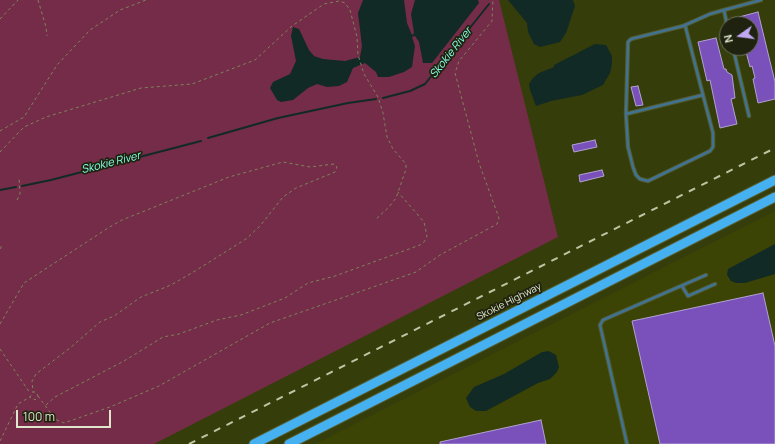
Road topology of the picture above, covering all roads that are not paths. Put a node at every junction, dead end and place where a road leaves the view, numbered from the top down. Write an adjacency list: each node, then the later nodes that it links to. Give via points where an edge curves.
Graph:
1 (761, 0): 2 (lane)
2 (724, 10): 3 (lane); 4 (lane)
3 (725, 16)
4 (685, 25): 6 (lane); 7 (lane, via 628,42)
5 (735, 56): 8 (lane)
6 (703, 96): 7 (lane); 7 (lane, via 713,133 713,147 710,152 648,181 640,179 633,167 628,147)
7 (626, 114)
8 (749, 116)
9 (775, 180): 14 (highway, Skokie Highway)
10 (775, 197): 15 (highway)
11 (706, 275): 13 (lane)
12 (715, 284): 13 (lane, via 688,296)
13 (682, 286): 16 (lane, via 602,320 600,325)
14 (254, 444)
15 (289, 444)
16 (627, 444)

